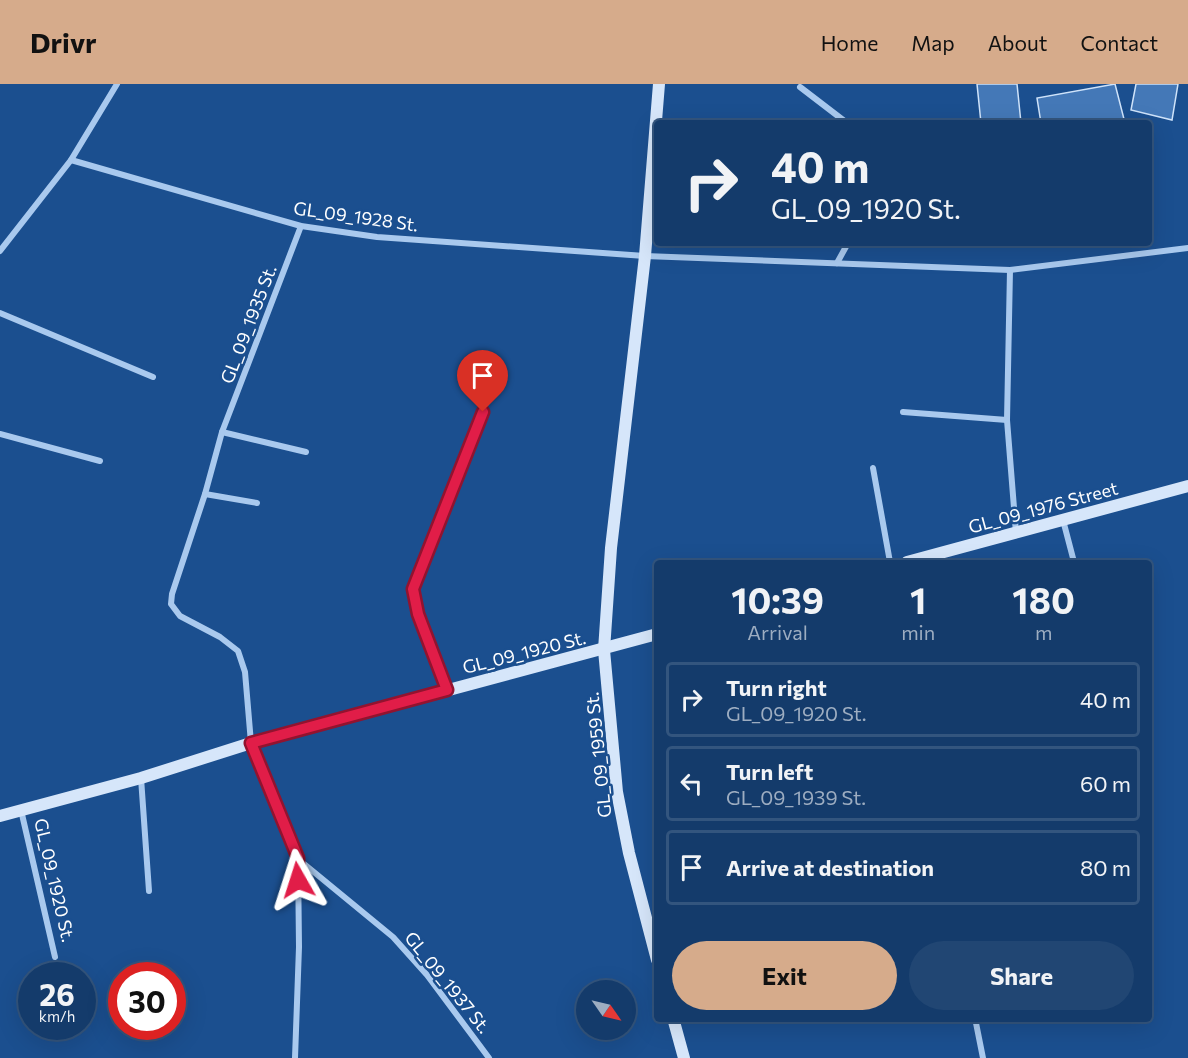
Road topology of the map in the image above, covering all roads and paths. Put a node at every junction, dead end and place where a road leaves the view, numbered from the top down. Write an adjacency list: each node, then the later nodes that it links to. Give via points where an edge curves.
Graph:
1 (117, 84): 7 (street)
2 (659, 84): 4 (main road, GL_09_1959 St.)
3 (800, 87): 5 (street)
4 (656, 120)
5 (844, 120)
6 (654, 145): 12 (main road, GL_09_1959 St.)
7 (71, 160): 8 (street, GL_09_1928 St.); 11 (street)
8 (301, 226): 12 (street, GL_09_1928 St., via 376,237); 20 (street, GL_09_1935 St.)
9 (846, 246): 13 (street)
10 (1188, 248): 14 (street, GL_09_1928 St.)
11 (0, 252)
12 (645, 256): 13 (street, GL_09_1928 St.); 34 (main road, GL_09_1959 St., via 610,548)
13 (837, 263): 14 (street, GL_09_1928 St.)
14 (1010, 270): 19 (street)
15 (0, 313): 16 (street)
16 (153, 377)
17 (491, 390): 35 (street, via 413,589 418,614)
18 (903, 412): 19 (street)
19 (1007, 420): 29 (street)
20 (222, 432): 22 (street); 26 (street, GL_09_1935 St.)
21 (0, 434): 23 (street)
22 (306, 452)
23 (100, 461)
24 (873, 468): 30 (street)
25 (1188, 486): 28 (main road, GL_09_1976 Street)
26 (205, 494): 27 (street); 36 (street, GL_09_1935 St., via 171,604 180,616 238,651 244,672)
27 (257, 503)
28 (1063, 519): 29 (main road, GL_09_1976 Street); 32 (street)
29 (1016, 534): 31 (main road, GL_09_1976 Street)
30 (890, 560)
31 (915, 560)
32 (1073, 560)
33 (654, 635): 34 (main road)
34 (604, 650): 35 (main road, GL_09_1920 St.); 42 (main road, GL_09_1959 St., via 617,792)
35 (447, 690): 36 (main road, GL_09_1920 St.)
36 (251, 743): 37 (main road, GL_09_1920 St.); 40 (street)
37 (141, 778): 38 (main road, GL_09_1920 St.); 41 (street)
38 (21, 810): 39 (main road, GL_09_1920 St.); 43 (street, GL_09_1920 St.)
39 (0, 816)
40 (298, 858): 46 (street); 47 (street, GL_09_1937 St., via 393,937 427,975)
41 (149, 891)
42 (654, 949)
43 (55, 957)
44 (674, 1022): 48 (main road)
45 (976, 1022): 49 (street)
46 (295, 1058)
47 (489, 1058)
48 (684, 1058)
49 (983, 1058)

